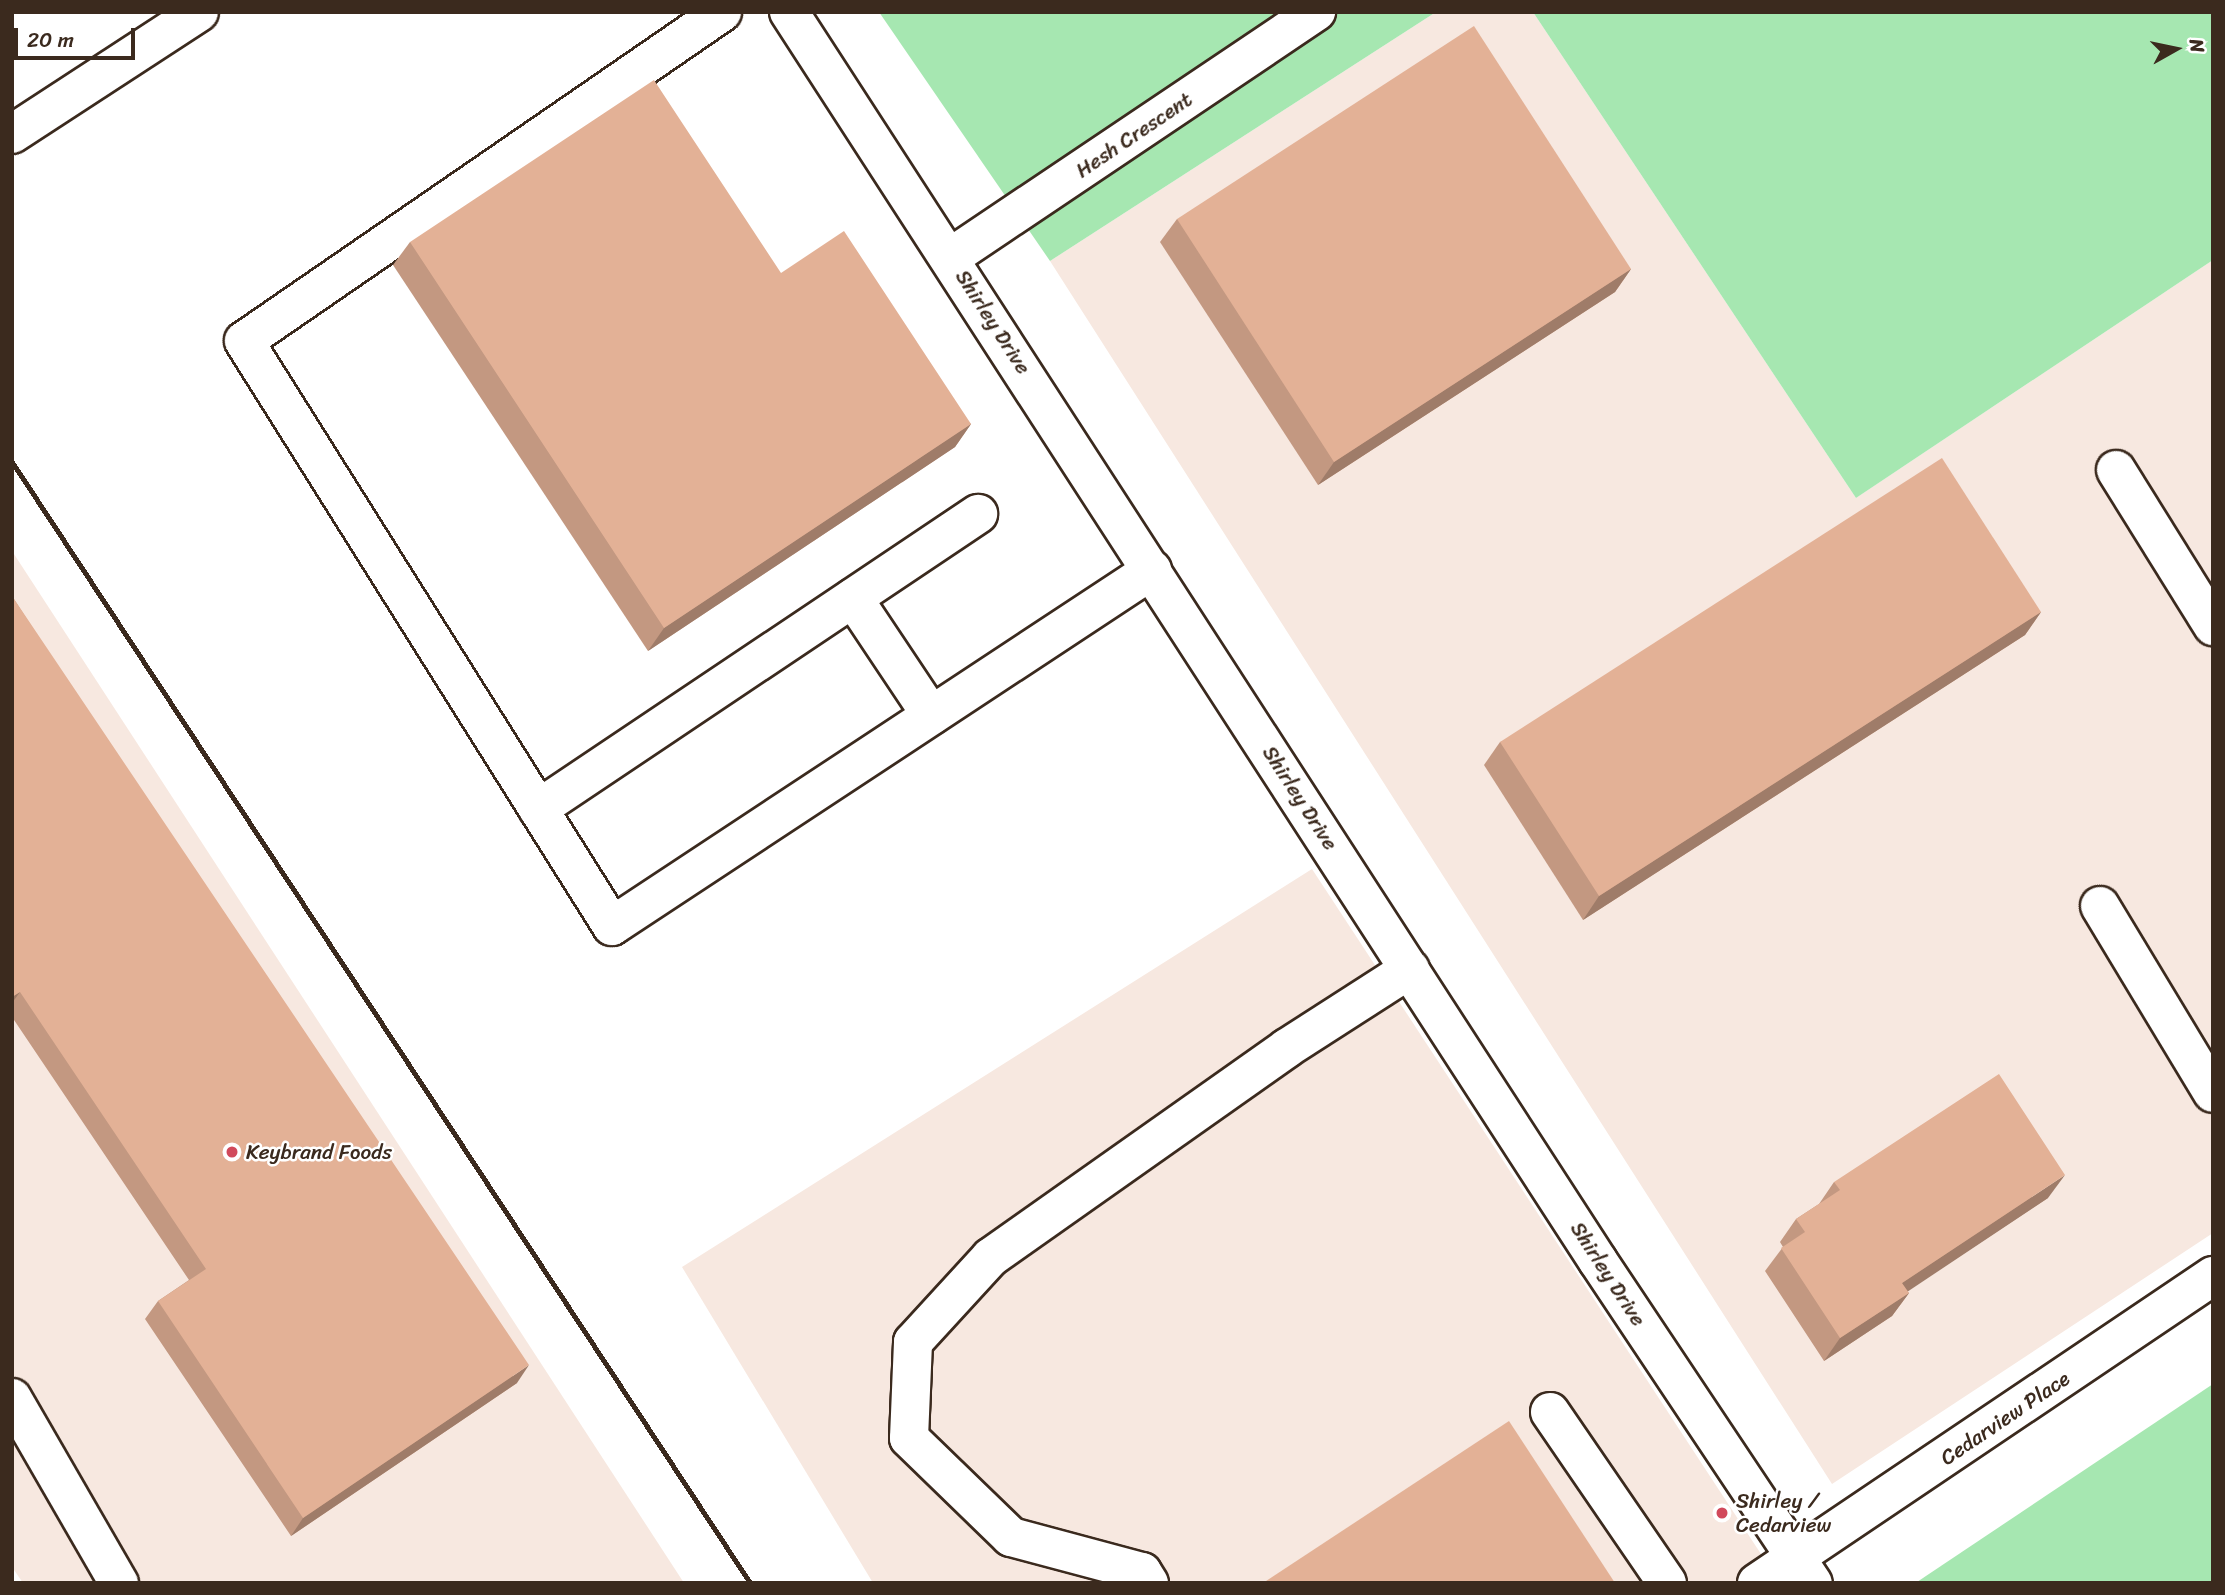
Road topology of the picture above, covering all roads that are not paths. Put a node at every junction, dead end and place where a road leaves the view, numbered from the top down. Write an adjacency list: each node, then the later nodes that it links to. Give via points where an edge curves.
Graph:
1 (200, 12): 5 (street)
2 (722, 12): 13 (street, via 244,341)
3 (789, 12): 6 (street, Shirley Drive)
4 (1316, 12): 6 (street, Hesh Crescent)
5 (12, 134)
6 (951, 257): 9 (street, Shirley Drive)
7 (2116, 470): 11 (street)
8 (978, 514): 10 (street)
9 (1152, 570): 12 (street); 15 (street, Shirley Drive)
10 (853, 598): 12 (street); 13 (street)
11 (2213, 626)
12 (931, 715): 13 (street, via 612,926)
13 (538, 809)
14 (2100, 906): 16 (street)
15 (1410, 969): 20 (street, Shirley Drive); 22 (street, via 1287,1048 991,1257 913,1342 909,1438 1010,1537 1142,1572)
16 (2213, 1093)
17 (2213, 1276): 20 (street, Cedarview Place)
18 (12, 1398): 21 (street)
19 (1550, 1412): 23 (street)
20 (1805, 1571): 24 (street, Cedarview Place)
21 (120, 1583)
22 (1149, 1583)
23 (1667, 1583)
24 (1757, 1583)

